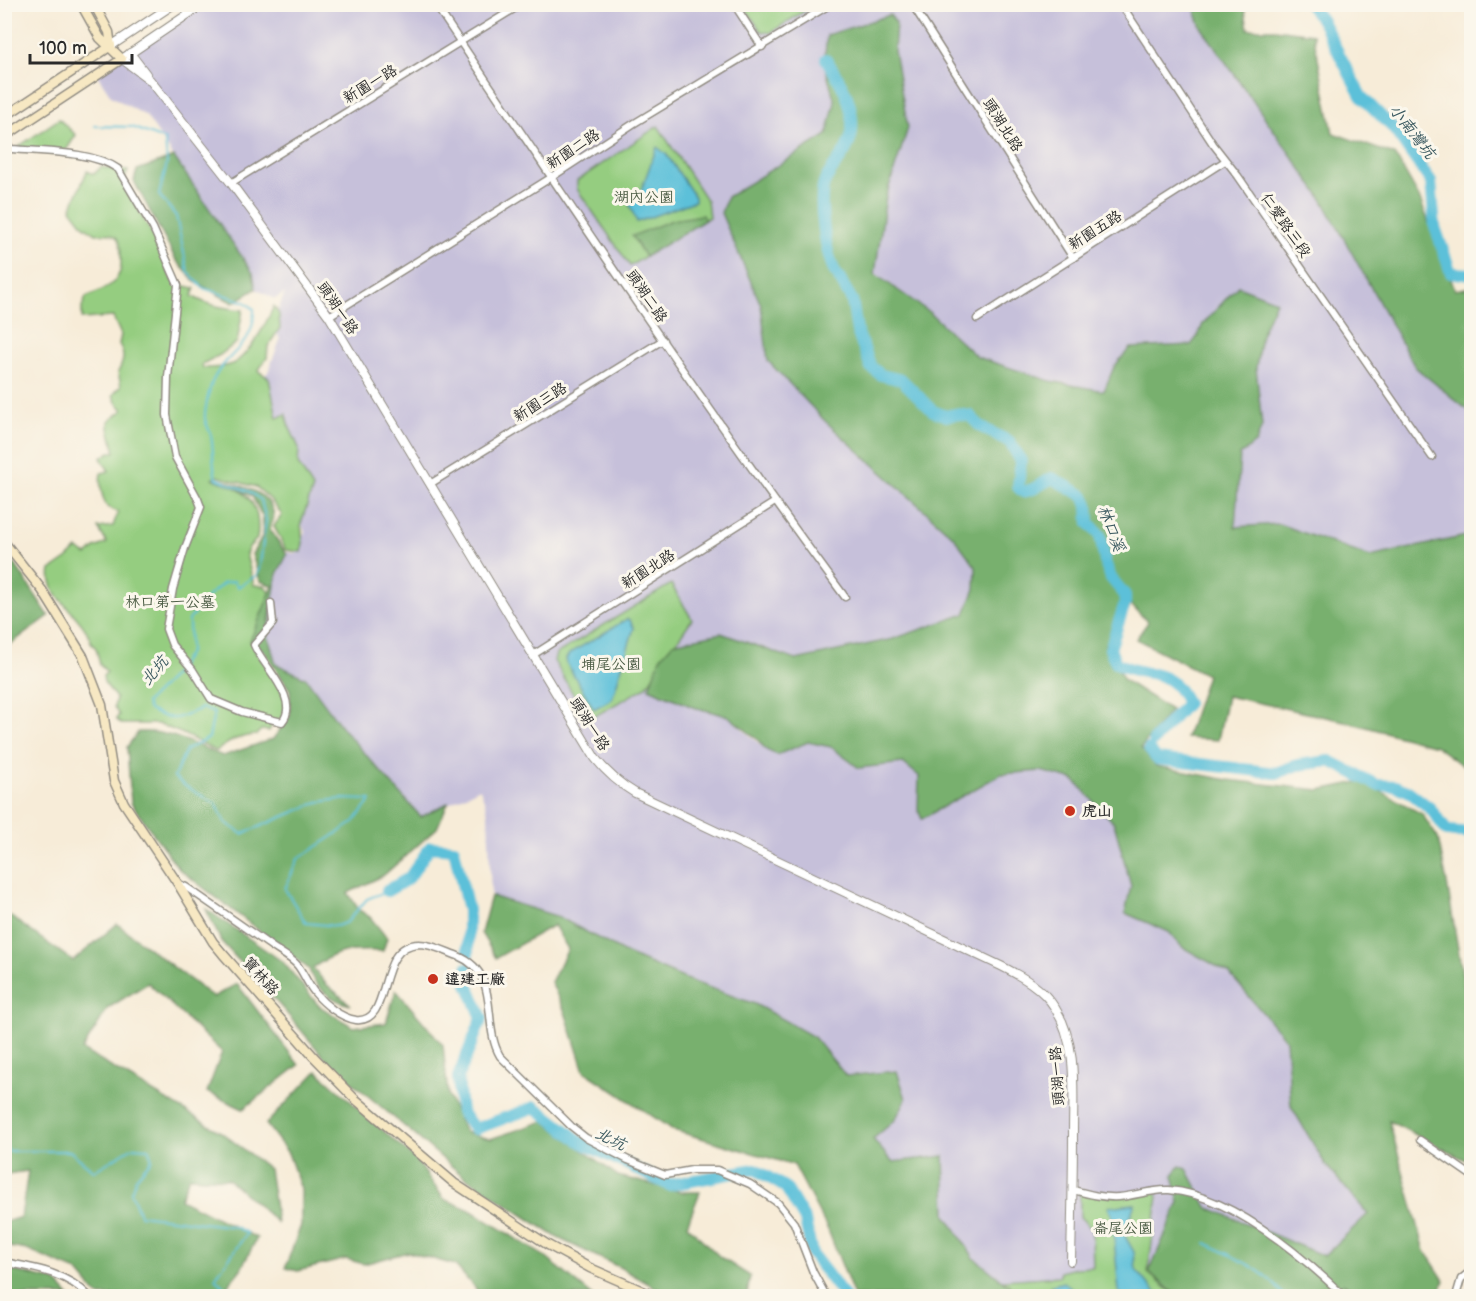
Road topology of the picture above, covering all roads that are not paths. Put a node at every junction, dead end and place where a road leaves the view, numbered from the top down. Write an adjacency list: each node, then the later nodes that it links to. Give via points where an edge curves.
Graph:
1 (81, 4): 12 (main road, via 100,38)
2 (94, 4): 12 (main road, via 109,32)
3 (174, 4): 12 (street)
4 (203, 4): 14 (street)
5 (435, 4): 11 (street, 頭湖二路)
6 (522, 4): 11 (street, 新園一路)
7 (734, 4): 13 (street)
8 (831, 4): 13 (street, 新園二路)
9 (912, 4): 23 (street, 頭湖北路)
10 (1121, 4): 20 (street, 仁愛路三段)
11 (461, 42): 21 (street, 頭湖二路); 22 (street, 新園一路)
12 (111, 46): 15 (main road); 17 (main road)
13 (762, 47): 21 (street, 新園二路)
14 (130, 53): 15 (street); 16 (street)
15 (122, 59): 16 (street, 頭湖一路); 18 (main road)
16 (150, 80): 22 (street, 頭湖一路)
17 (4, 117)
18 (4, 136)
19 (4, 145): 32 (street, via 110,163 153,228 178,285 167,415 175,457 201,507 173,589 166,629 172,645 212,699 282,722 289,707 278,680 254,645 273,623)
20 (1226, 161): 23 (street, 新園五路); 27 (street, 仁愛路三段)
21 (552, 177): 24 (street, 新園二路); 26 (street, 頭湖二路)
22 (231, 183): 24 (street, 頭湖一路)
23 (1073, 258): 25 (street, 新園五路)
24 (329, 316): 28 (street, 頭湖一路)
25 (977, 319)
26 (663, 340): 28 (street, 新園三路); 29 (street, 頭湖二路)
27 (1432, 457)
28 (430, 484): 33 (street, 頭湖一路)
29 (775, 502): 31 (street, 頭湖二路); 33 (street, 新園北路)
30 (4, 542): 34 (main road, 寶林路, via 42,590 83,656 102,705 114,781 131,816)
31 (845, 597)
32 (271, 603)
33 (533, 655): 37 (street, 頭湖一路, via 595,758 620,784 1001,966 1039,990 1054,1006 1070,1048)
34 (178, 884): 42 (main road, 寶林路, via 223,954 314,1057 383,1124 454,1183 548,1245); 43 (street, via 296,964 315,993 343,1017 369,1017 378,1007 391,963 399,951 419,944 465,959 487,987 494,1046 500,1056 571,1126 628,1160 665,1175 717,1170 750,1184 778,1203 794,1223)
35 (1420, 1140): 36 (street)
36 (1472, 1176)
37 (1073, 1190): 38 (street, 頭湖一路); 44 (street, via 1117,1197 1164,1190 1211,1200 1244,1217 1316,1269)
38 (1071, 1261)
39 (4, 1262): 41 (street, via 70,1280)
40 (1472, 1274): 45 (street, via 1461,1280)
41 (89, 1296)
42 (654, 1296)
43 (826, 1296)
44 (1344, 1296)
45 (1456, 1296)

